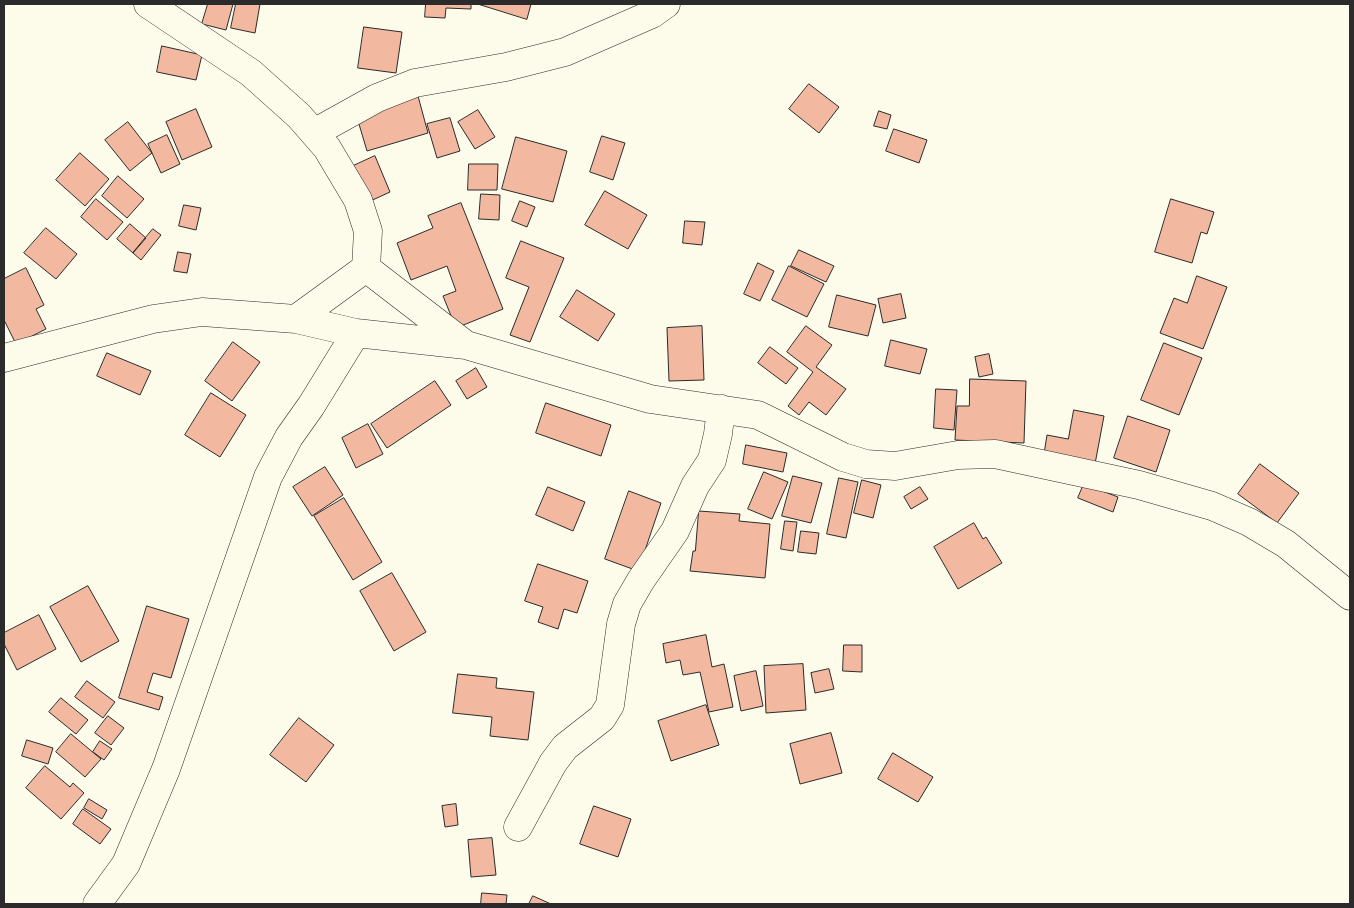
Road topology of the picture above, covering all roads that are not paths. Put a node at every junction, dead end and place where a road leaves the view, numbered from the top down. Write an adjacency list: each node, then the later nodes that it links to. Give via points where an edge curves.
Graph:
1 (148, 4): 3 (street, via 251,73)
2 (666, 4): 3 (street, via 652,14 565,52 506,67 415,83 378,98)
3 (314, 133): 4 (street, via 327,148 358,200 368,231)
4 (366, 268): 5 (street); 7 (street)
5 (296, 318): 6 (street); 8 (street, via 202,312 153,319)
6 (356, 334): 7 (street); 12 (street, via 268,477 166,769 126,864)
7 (466, 345): 9 (street, via 650,399)
8 (4, 358)
9 (721, 410): 10 (street, via 758,415 843,457 866,464 895,466 958,455 995,454 1139,485 1212,506 1249,522 1286,544); 11 (street, via 712,460 695,486 675,531 627,604 621,624 610,705 602,718 564,747)
10 (1350, 596)
11 (518, 827)
12 (96, 904)

